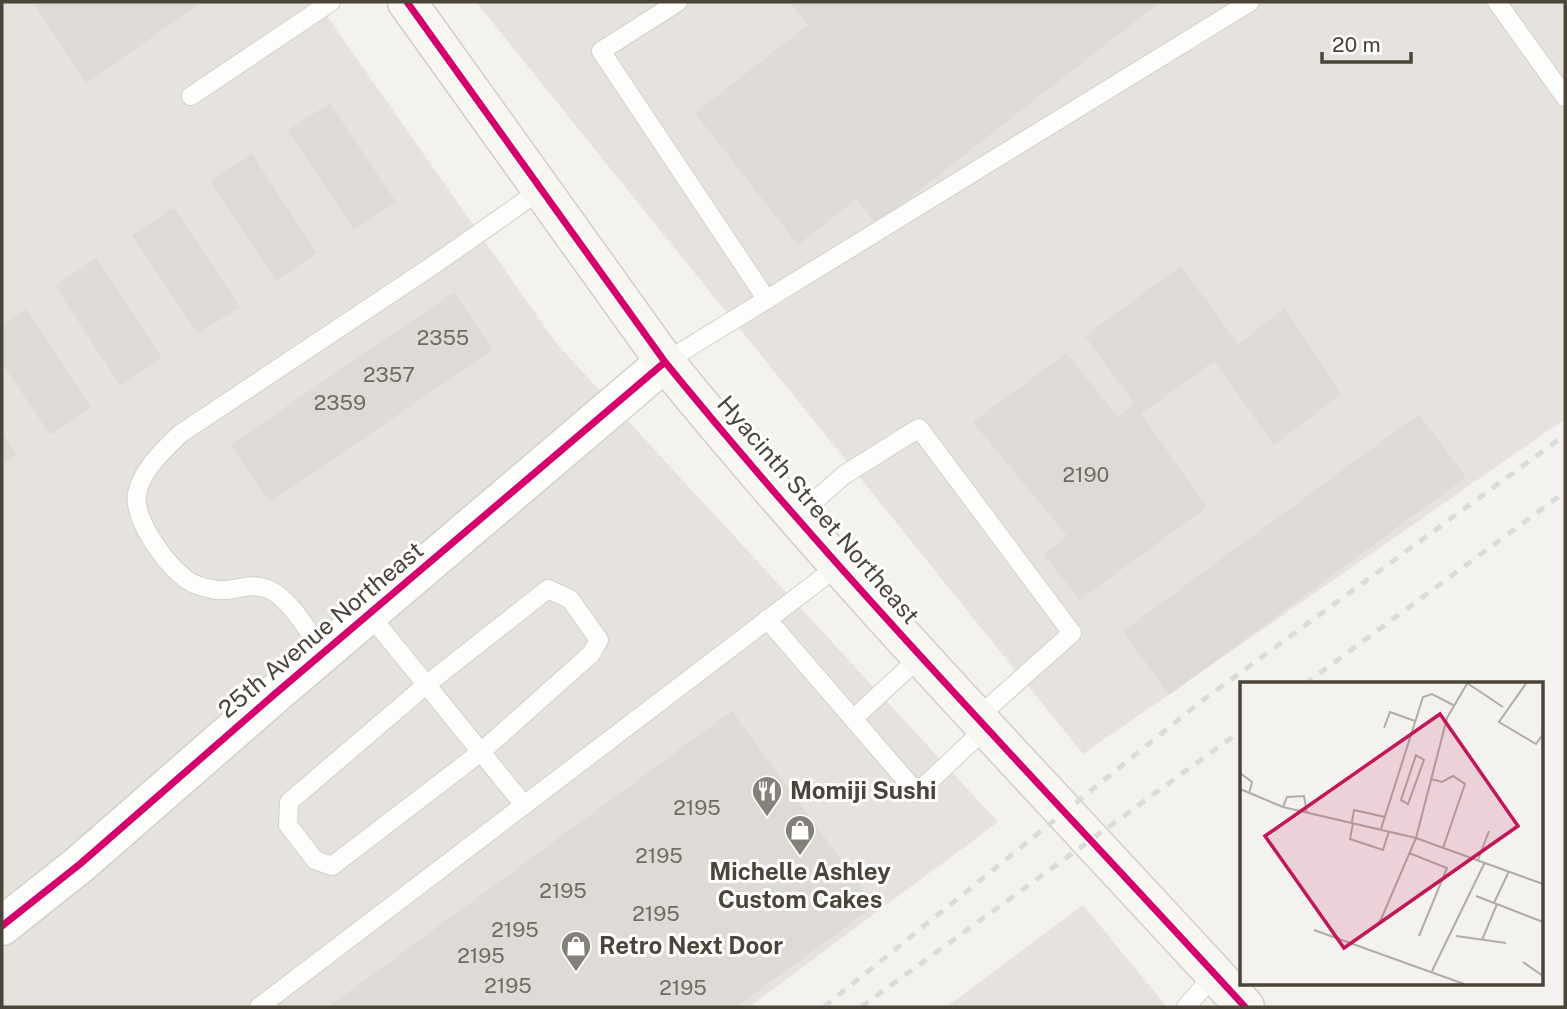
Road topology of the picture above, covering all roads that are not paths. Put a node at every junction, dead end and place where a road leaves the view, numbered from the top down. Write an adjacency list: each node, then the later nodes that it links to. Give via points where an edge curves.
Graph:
1 (331, 2): 6 (lane)
2 (407, 2): 8 (main road, Hyacinth Street Northeast)
3 (678, 2): 9 (lane, via 601,51)
4 (1250, 2): 9 (lane)
5 (1497, 2): 7 (lane)
6 (191, 96)
7 (1565, 97)
8 (542, 189): 10 (main road, Hyacinth Street Northeast); 15 (lane, via 180,434 141,481 136,498 140,516 156,547 183,578 215,590 253,585 268,589 282,597)
9 (767, 300): 10 (lane)
10 (665, 362): 11 (main road, Hyacinth Street Northeast); 13 (street, 25th Avenue Northeast)
11 (795, 518): 12 (main road, Hyacinth Street Northeast); 19 (lane, via 844,475 919,428 1072,633)
12 (838, 566): 14 (lane); 16 (main road, Hyacinth Street Northeast)
13 (369, 614): 15 (street, 25th Avenue Northeast); 17 (lane)
14 (767, 619): 18 (lane); 21 (lane)
15 (324, 653): 22 (street, 25th Avenue Northeast)
16 (921, 656): 18 (lane); 19 (main road, Hyacinth Street Northeast)
17 (426, 685): 20 (lane); 20 (lane, via 548,589 570,599 599,640 592,654); 20 (lane, via 289,802 288,825 314,860 332,866)
18 (853, 719): 19 (lane, via 916,793)
19 (983, 722): 23 (main road, Hyacinth Street Northeast)
20 (481, 752): 21 (lane)
21 (524, 805): 24 (lane)
22 (2, 926)
23 (1214, 974): 25 (lane); 26 (main road, Hyacinth Street Northeast)
24 (259, 1007)
25 (1186, 1007)
26 (1245, 1007)

